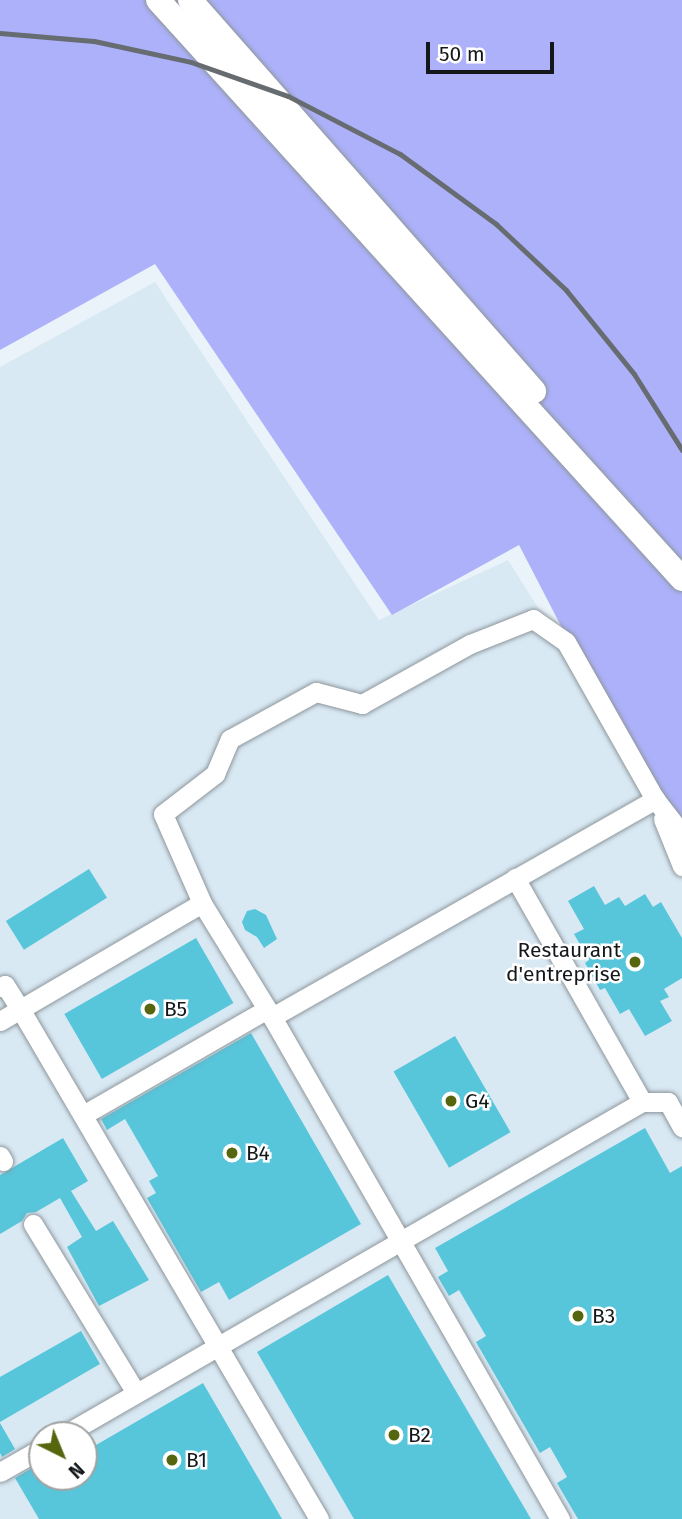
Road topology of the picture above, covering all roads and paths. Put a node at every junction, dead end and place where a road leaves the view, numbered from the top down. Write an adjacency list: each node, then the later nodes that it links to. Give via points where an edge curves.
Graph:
1 (158, 0): 3 (main road)
2 (190, 0): 3 (main road, via 468,313 596,465)
3 (682, 579)
4 (655, 799): 5 (lane); 6 (lane); 7 (lane); 8 (lane, via 566,642 533,619 470,644 362,704 316,692 230,739 215,775 163,814)
5 (682, 834)
6 (682, 866)
7 (514, 878): 11 (lane); 13 (lane)
8 (202, 903): 10 (lane); 11 (lane)
9 (2, 983): 10 (lane)
10 (19, 1007): 12 (lane); 14 (lane)
11 (269, 1013): 14 (lane); 17 (lane)
12 (0, 1021)
13 (642, 1102): 15 (lane, via 668,1102); 17 (lane)
14 (83, 1115): 18 (lane)
15 (682, 1127)
16 (33, 1224): 19 (lane)
17 (401, 1241): 18 (lane); 24 (lane)
18 (219, 1344): 19 (lane); 23 (lane)
19 (136, 1393): 20 (lane)
20 (88, 1421)
21 (28, 1456): 22 (lane)
22 (0, 1472)
23 (319, 1519)
24 (560, 1519)

